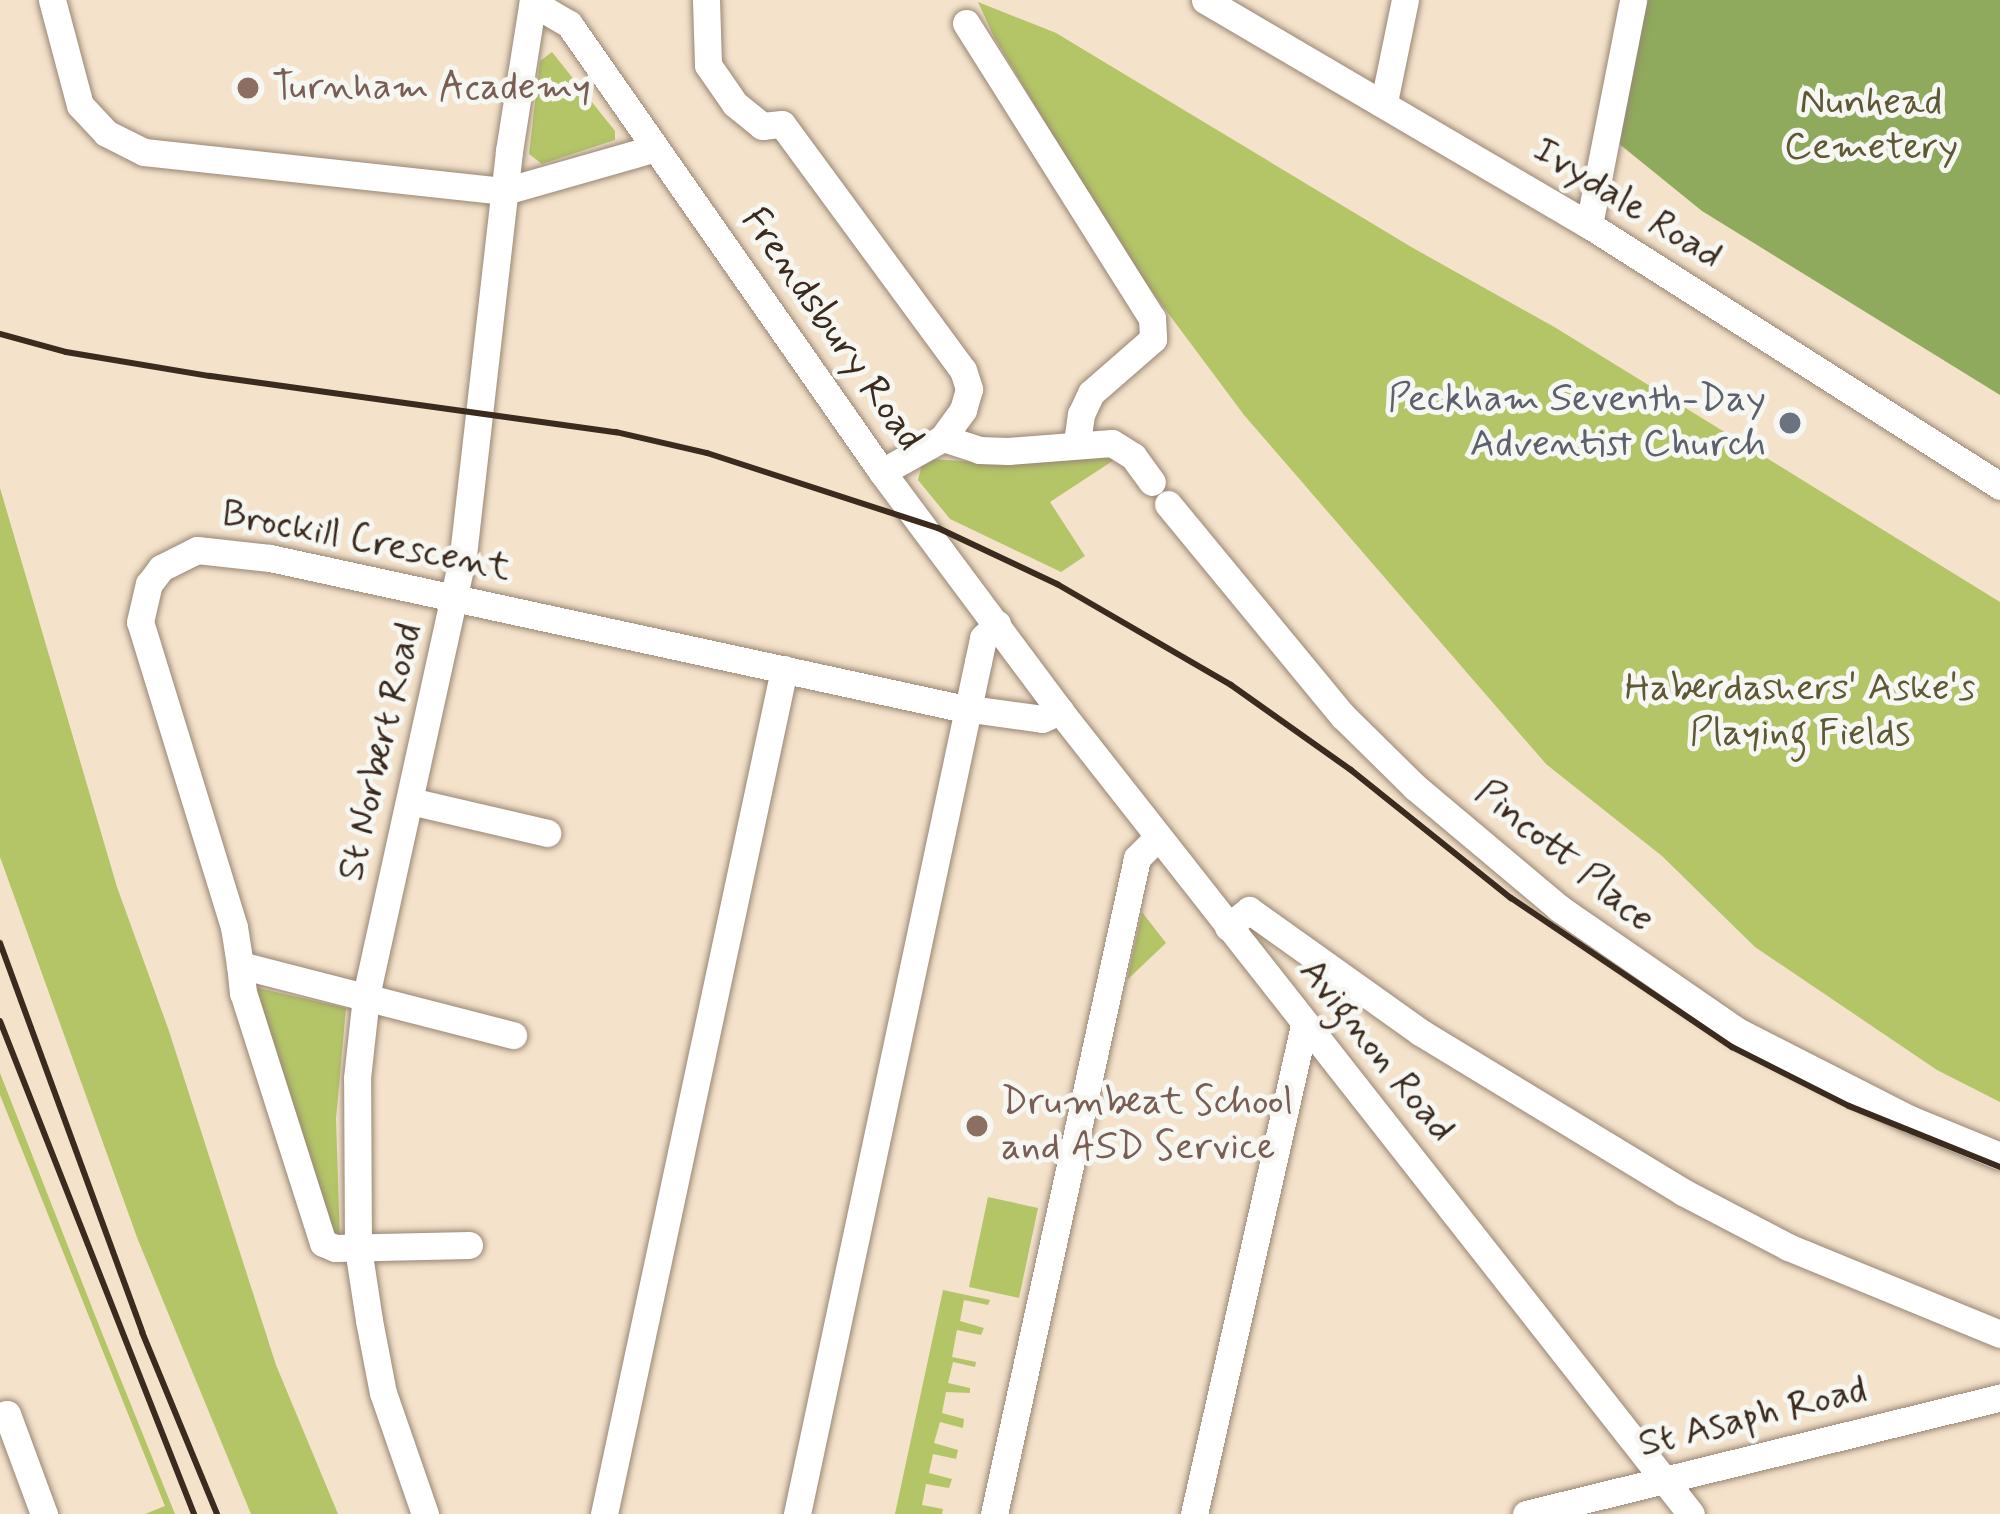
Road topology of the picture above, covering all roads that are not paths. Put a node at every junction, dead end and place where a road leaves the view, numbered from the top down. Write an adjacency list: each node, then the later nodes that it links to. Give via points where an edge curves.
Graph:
1 (52, 0): 10 (street, via 80,105 106,133 144,152)
2 (706, 0): 12 (street, via 708,65 734,104 762,126 782,124 958,356 969,389)
3 (1205, 0): 8 (street, Ivydale Road)
4 (1405, 0): 8 (street)
5 (1633, 0): 11 (street)
6 (533, 2): 9 (street, Frendsbury Road, via 569,24); 10 (street, St Norbert Road)
7 (966, 23): 13 (street, via 1152,318 1153,339 1091,394)
8 (1384, 102): 11 (street, Ivydale Road)
9 (652, 149): 10 (street); 14 (street, Frendsbury Road)
10 (505, 191): 16 (street, St Norbert Road)
11 (1589, 224): 15 (street, Ivydale Road)
12 (943, 438): 13 (street, Pincott Place, via 1008,452); 14 (street)
13 (1077, 443): 30 (street, Pincott Place, via 1123,448 1352,725 1558,908 1737,1031)
14 (882, 472): 17 (street, Frendsbury Road)
15 (2000, 486)
16 (456, 597): 18 (street, Brockill Crescent); 21 (street, St Norbert Road); 25 (street, Brockill Crescent, via 218,549 176,558 149,584 143,642)
17 (997, 624): 19 (street, via 983,638); 20 (street, Frendsbury Road)
18 (784, 669): 19 (street, Brockill Crescent); 39 (street)
19 (968, 707): 20 (street, via 1042,719); 40 (street)
20 (1060, 711): 23 (street, Avignon Road)
21 (410, 801): 22 (street); 27 (street, St Norbert Road)
22 (547, 833)
23 (1157, 838): 24 (street, Avignon Road); 41 (street, via 1137,858 1124,911)
24 (1238, 918): 26 (street); 28 (street, Avignon Road)
25 (240, 965): 27 (street); 32 (street, Brockill Crescent, via 317,1233 335,1248)
26 (1334, 975): 28 (street); 33 (street, via 1683,1192 1788,1247)
27 (366, 997): 29 (street); 32 (street, St Norbert Road, via 355,1138)
28 (1299, 1019): 36 (street, Avignon Road); 42 (street)
29 (513, 1035)
30 (2000, 1156)
31 (469, 1245): 32 (street)
32 (358, 1247): 38 (street, St Norbert Road, via 383,1393)
33 (2000, 1334)
34 (2000, 1398): 36 (street, St Asaph Road)
35 (0, 1416): 37 (street, via 7,1414)
36 (1663, 1479): 43 (street, St Asaph Road); 44 (street, Avignon Road)
37 (44, 1514)
38 (424, 1514)
39 (604, 1514)
40 (797, 1514)
41 (994, 1514)
42 (1194, 1514)
43 (1526, 1514)
44 (1691, 1514)

